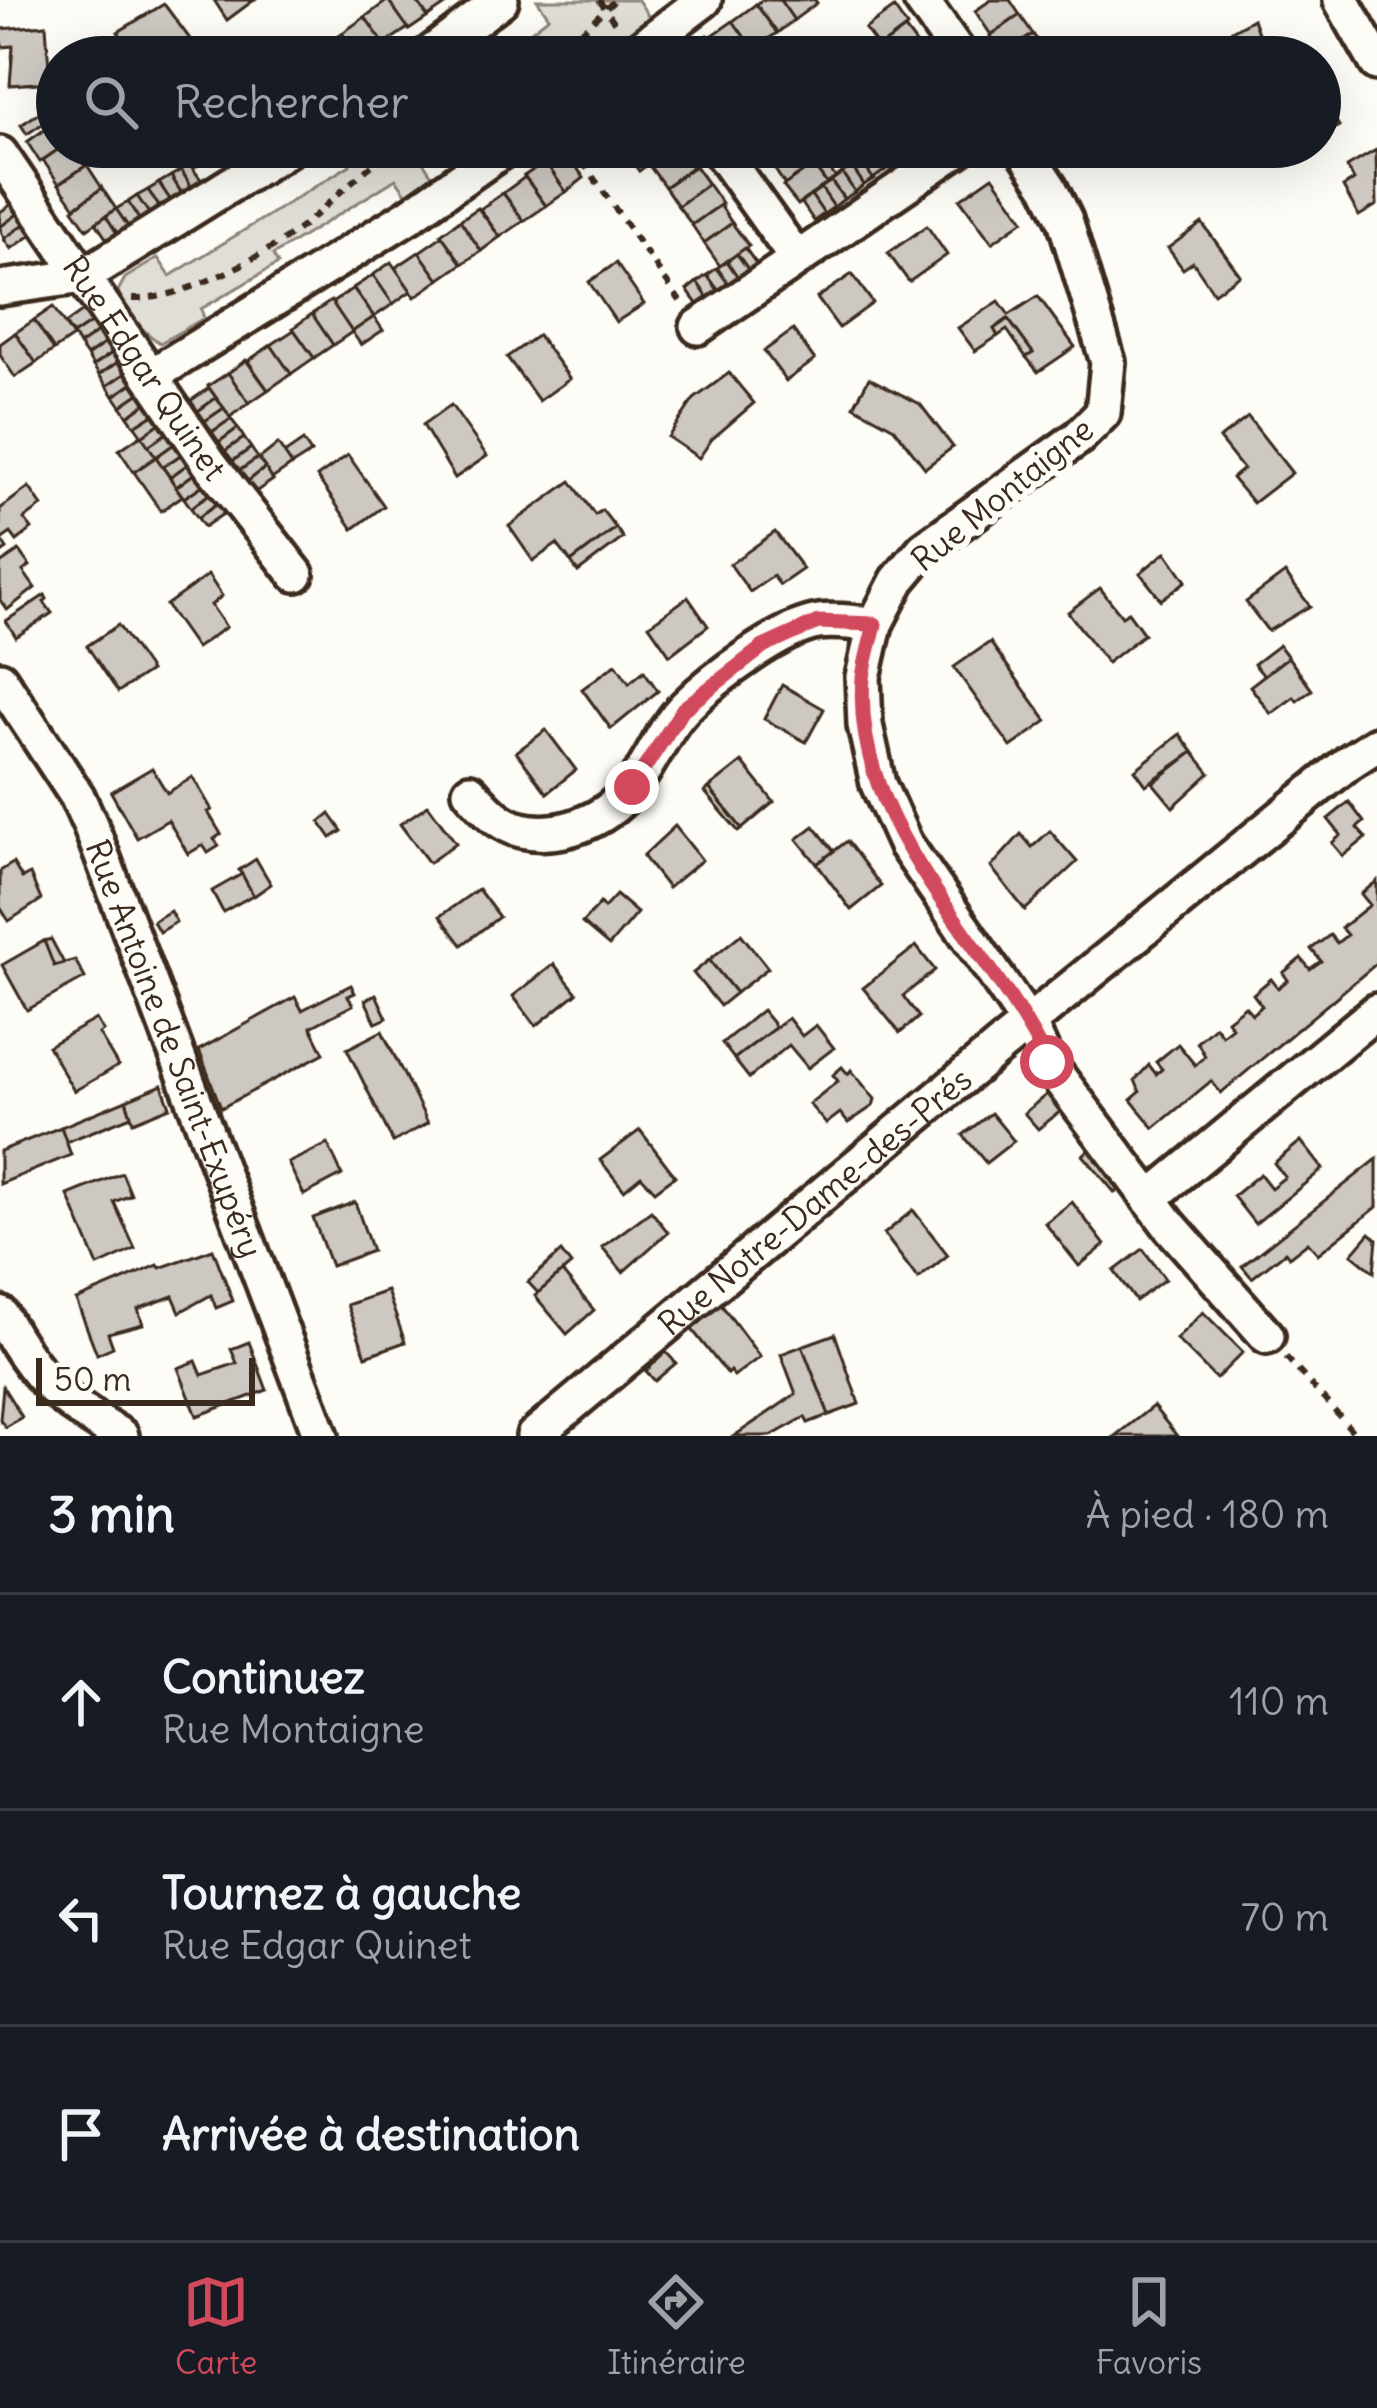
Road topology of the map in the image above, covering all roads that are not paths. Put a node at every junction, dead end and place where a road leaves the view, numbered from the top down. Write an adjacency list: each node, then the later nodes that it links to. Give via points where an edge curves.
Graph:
1 (501, 0): 5 (street)
2 (704, 0): 6 (street)
3 (921, 0): 7 (street)
4 (1341, 0): 8 (street)
5 (454, 36)
6 (656, 36)
7 (946, 36)
8 (1377, 63)
9 (0, 154): 16 (street, Rue Edgar Quinet)
10 (257, 168): 16 (street)
11 (477, 168): 19 (street)
12 (732, 168): 15 (street)
13 (931, 168): 15 (street)
14 (1036, 168): 21 (street, Rue Montaigne, via 1065,220 1108,362 1103,412 925,549)
15 (797, 259): 18 (street)
16 (84, 276): 17 (street); 19 (street, Rue Edgar Quinet)
17 (0, 288)
18 (698, 327)
19 (152, 376): 20 (street, Rue Edgar Quinet)
20 (296, 574)
21 (875, 624): 24 (street, via 818,622 763,647 683,709 632,787 585,824 519,830); 26 (street, Rue Montaigne, via 863,677 878,784 905,844)
22 (0, 679): 32 (street, Rue Antoine de Saint-Exupéry, via 91,827)
23 (1377, 744): 26 (street, Rue Notre-Dame-des-Prés)
24 (470, 791)
25 (1377, 1011): 27 (street)
26 (1028, 1022): 27 (street, Rue Montaigne, via 1047,1062); 33 (street, Rue Notre-Dame-des-Prés)
27 (1149, 1199): 29 (street, Rue Montaigne)
28 (0, 1314): 30 (street)
29 (1267, 1336)
30 (77, 1421): 31 (street)
31 (121, 1436)
32 (321, 1436)
33 (534, 1436)

